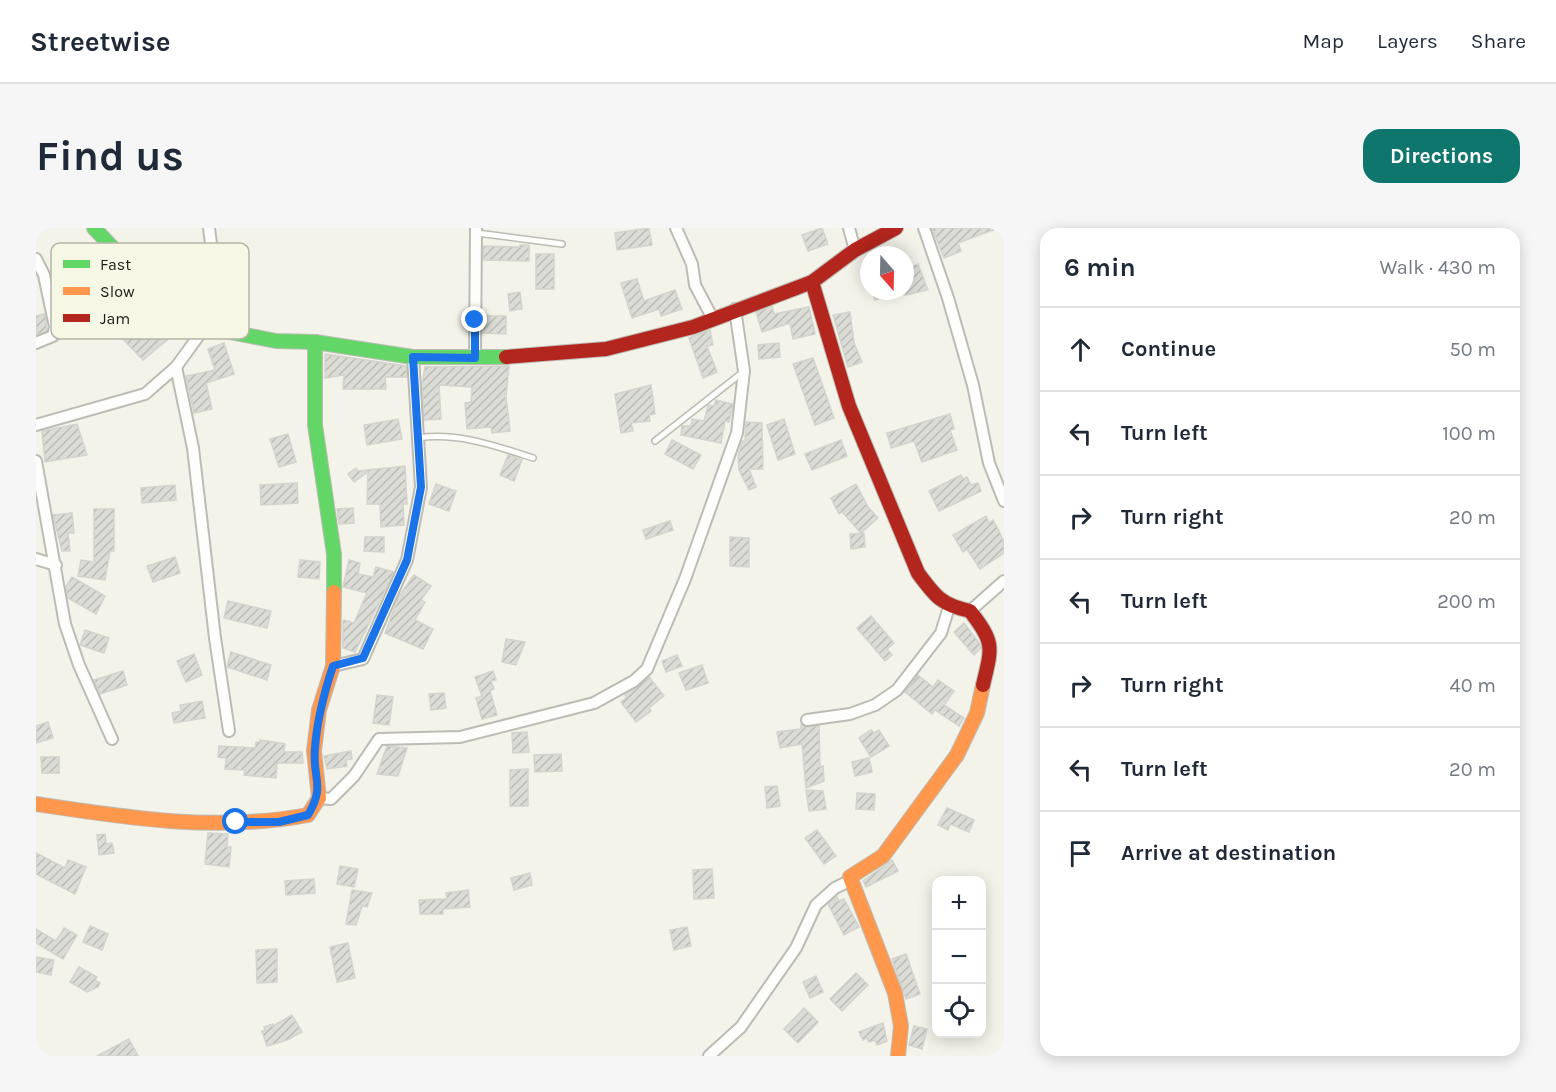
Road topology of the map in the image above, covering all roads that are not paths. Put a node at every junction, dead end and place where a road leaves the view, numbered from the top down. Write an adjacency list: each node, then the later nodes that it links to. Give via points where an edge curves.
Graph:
1 (94, 228): 8 (street)
2 (209, 228): 9 (street)
3 (676, 228): 16 (street, via 692,264 694,285)
4 (849, 228): 11 (street)
5 (896, 228): 11 (street)
6 (924, 228): 31 (street, via 973,385 989,463)
7 (476, 230): 10 (lane); 23 (street)
8 (108, 243)
9 (211, 243)
10 (562, 244)
11 (855, 250): 13 (street)
12 (36, 259): 14 (street)
13 (812, 282): 15 (street); 35 (street, via 849,406 918,573)
14 (51, 308)
15 (735, 309): 16 (street); 25 (street)
16 (713, 319): 23 (street, via 606,349)
17 (249, 336): 20 (street)
18 (51, 337): 21 (street)
19 (196, 339): 24 (street)
20 (315, 342): 22 (street); 37 (street, via 315,425 334,554)
21 (36, 343)
22 (413, 357): 23 (street); 27 (street)
23 (475, 358)
24 (176, 367): 26 (street, via 145,394); 39 (street, via 194,448)
25 (744, 371): 28 (lane); 41 (street, via 737,433 685,579 647,669 634,681 594,703 460,737 379,739 354,776 331,799)
26 (36, 425)
27 (418, 438): 29 (lane, via 437,436 481,442); 37 (street, via 421,487 407,560 363,658)
28 (655, 441)
29 (533, 458)
30 (36, 461): 33 (street)
31 (1004, 501)
32 (36, 559): 33 (street)
33 (56, 565): 40 (street, via 65,624)
34 (1002, 586): 36 (street)
35 (949, 607): 36 (street); 38 (street, via 941,633 897,690 875,705 850,714)
36 (970, 611): 43 (street, via 992,646 977,713 957,755 883,856 852,874)
37 (333, 666): 41 (street, via 319,710 314,751)
38 (807, 720)
39 (229, 731)
40 (112, 739)
41 (319, 798): 42 (street, via 308,815 279,822 177,822)
42 (36, 804)
43 (849, 881): 44 (street, via 816,905 796,948 741,1027); 45 (street, via 895,993 901,1026)
44 (709, 1056)
45 (898, 1056)

